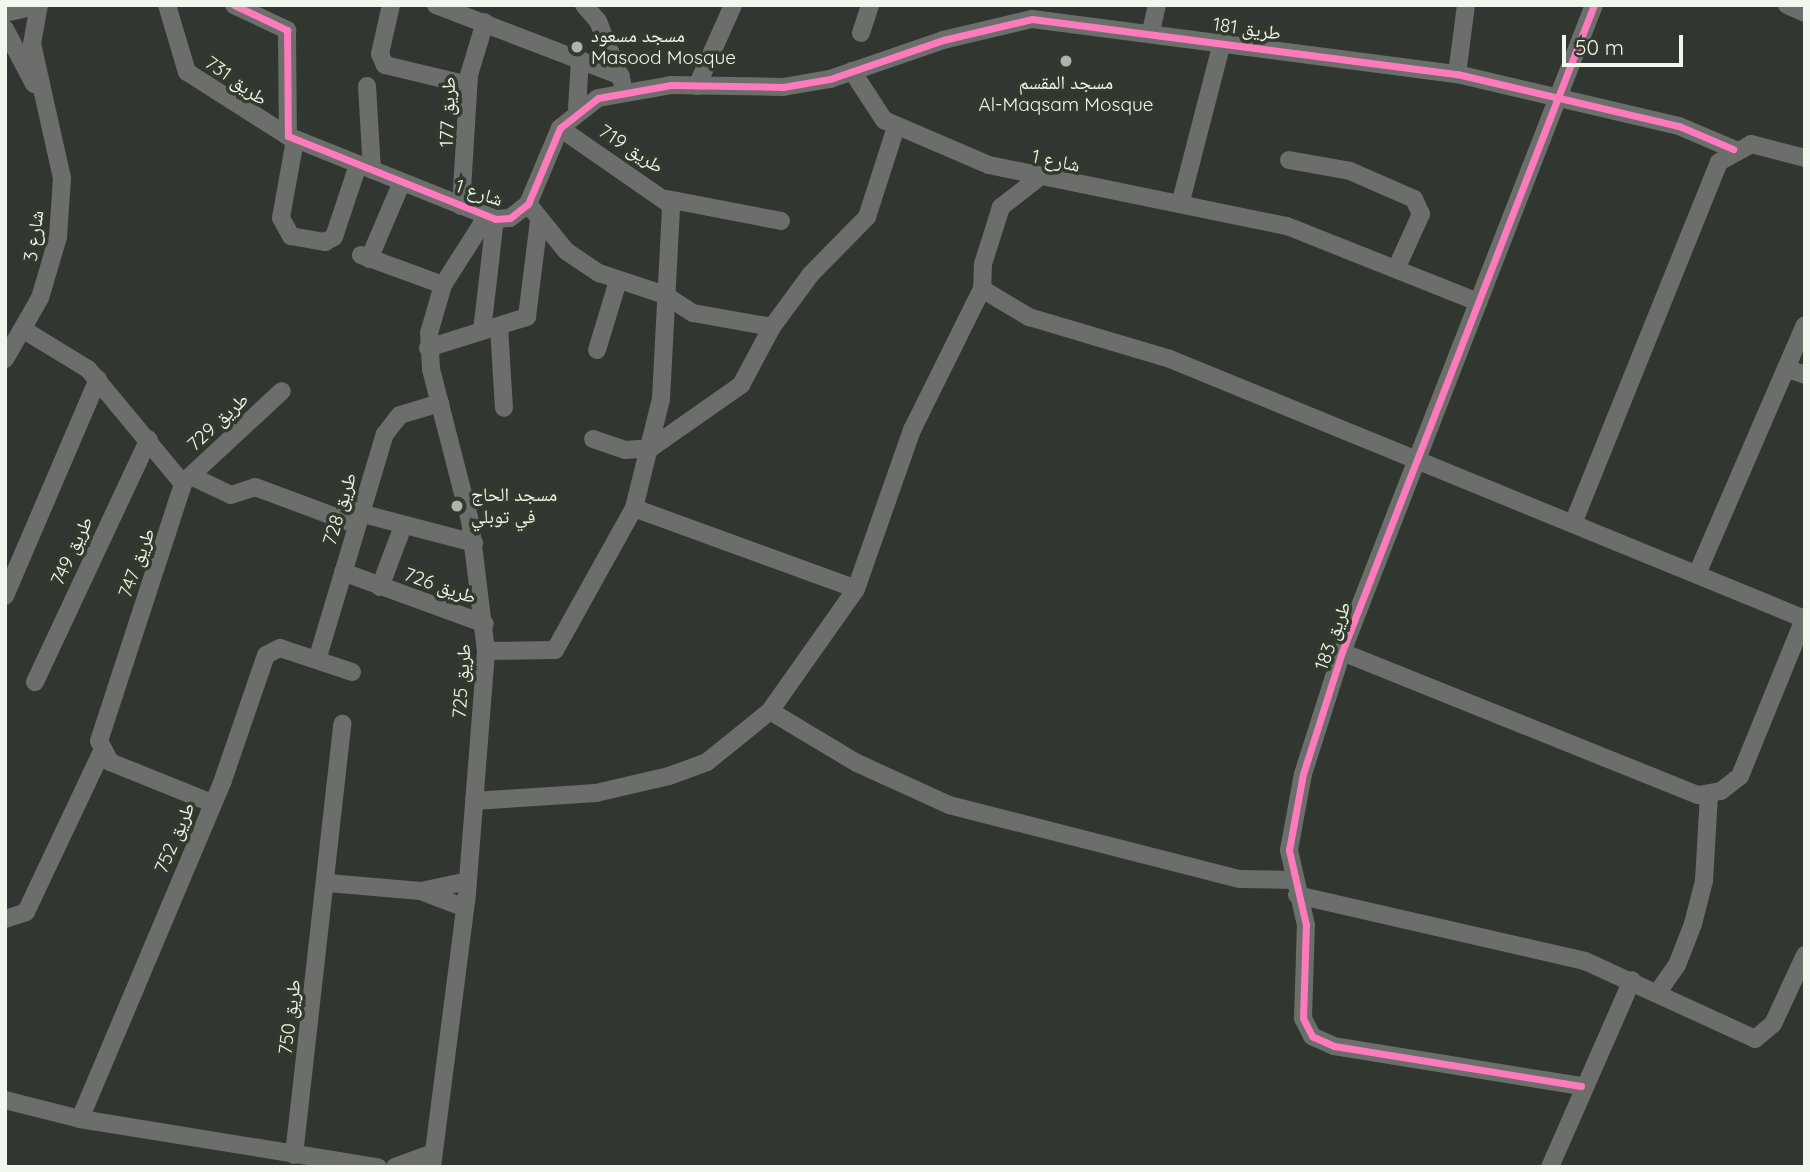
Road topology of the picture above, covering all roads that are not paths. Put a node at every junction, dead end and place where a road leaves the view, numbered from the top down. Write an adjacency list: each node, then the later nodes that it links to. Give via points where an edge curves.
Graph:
1 (39, 5): 14 (street); 31 (street, شارع 3, via 32,44)
2 (167, 5): 35 (street, طريق 731, via 187,72)
3 (234, 5): 35 (street, via 287,30)
4 (391, 5): 26 (street, via 380,54 385,65)
5 (436, 5): 16 (street)
6 (584, 5): 25 (street, via 598,21)
7 (733, 5): 21 (street)
8 (870, 5): 19 (street)
9 (1157, 5): 18 (street)
10 (1466, 5): 24 (street)
11 (1594, 5): 30 (street, طريق 183)
12 (1787, 5): 15 (street)
13 (1033, 12): 18 (street, طريق 181); 23 (street, طريق 181)
14 (5, 13)
15 (1805, 13)
16 (485, 22): 22 (street); 26 (street, طريق 177)
17 (5, 29): 31 (street, شارع 3)
18 (1151, 31): 20 (street, طريق 181)
19 (861, 33)
20 (1222, 42): 24 (street, طريق 181); 43 (street)
21 (714, 52): 28 (street); 29 (street)
22 (580, 59): 25 (street); 32 (street)
23 (852, 71): 29 (street, شارع 1, via 783,87); 33 (street, شارع 1, via 874,110)
24 (1457, 74): 30 (street, طريق 181)
25 (623, 84): 28 (street, شارع 1); 32 (street, شارع 1)
26 (468, 85): 45 (street, طريق 177)
27 (367, 86): 39 (street)
28 (696, 86): 29 (street, شارع 1)
29 (728, 88)
30 (1560, 94): 36 (street, طريق 181, via 1679,126); 54 (street, طريق 183)
31 (46, 109): 58 (street, شارع 3, via 62,178 58,237 51,272)
32 (577, 109): 34 (street, شارع 1)
33 (896, 127): 40 (street, شارع 1); 56 (street, via 867,217)
34 (560, 128): 42 (street, طريق 719); 44 (street, شارع 1)
35 (292, 138): 39 (street, شارع 1); 39 (street, via 281,218 291,236 325,242 334,237)
36 (1733, 149): 37 (street, via 1760,144); 75 (street, via 1715,171)
37 (1805, 158)
38 (1289, 160): 49 (street, via 1350,171 1414,199 1421,215)
39 (365, 168): 41 (street, شارع 1)
40 (1037, 179): 43 (street, شارع 1); 52 (street, via 1012,196 993,220)
41 (402, 182): 45 (street, شارع 1); 51 (street, via 365,257)
42 (667, 198): 48 (street); 53 (street, طريق 719, via 672,213)
43 (1181, 201): 49 (street, شارع 1, via 1307,232)
44 (528, 204): 46 (street, شارع 1, via 510,218); 47 (street)
45 (461, 206): 46 (street, شارع 1)
46 (491, 218): 51 (street, طريق 725); 57 (street)
47 (539, 221): 50 (street, via 574,257); 57 (street, via 530,310 522,323)
48 (781, 221)
49 (1396, 268): 54 (street, شارع 1)
50 (618, 281): 53 (street); 60 (street)
51 (443, 285): 59 (street, طريق 725)
52 (982, 289): 71 (street, via 1072,333 1170,359); 81 (street, via 912,430)
53 (665, 295): 56 (street, via 693,313); 70 (street, طريق 719, via 661,398)
54 (1479, 302): 71 (street, طريق 183)
55 (1805, 325): 62 (street)
56 (772, 327): 70 (street, via 741,385)
57 (491, 329): 59 (street); 67 (street)
58 (24, 330): 61 (street, شارع 3); 64 (street, via 60,348)
59 (428, 348): 66 (street, طريق 725)
60 (597, 350)
61 (5, 359)
62 (1786, 368): 63 (street); 79 (street)
63 (1805, 375)
64 (98, 379): 68 (street); 82 (street)
65 (282, 391): 72 (street, طريق 729)
66 (440, 403): 74 (street, طريق 728, via 408,411 389,427); 77 (street, طريق 725)
67 (504, 408)
68 (149, 439): 72 (street); 89 (street, طريق 749)
69 (593, 439): 70 (street, via 625,450)
70 (651, 448): 73 (street, طريق 719)
71 (1419, 457): 75 (street); 86 (street, طريق 183)
72 (187, 480): 74 (street, via 231,495 251,486); 92 (street, طريق 747, via 100,728)
73 (634, 508): 81 (street); 85 (street, طريق 719, via 555,650)
74 (359, 519): 76 (street); 78 (street, طريق 728)
75 (1574, 521): 79 (street)
76 (403, 526): 77 (street); 80 (street, طريق 726)
77 (474, 543): 84 (street, طريق 725)
78 (343, 572): 80 (street, طريق 726); 87 (street, طريق 728)
79 (1697, 574): 83 (street)
80 (380, 587): 84 (street, طريق 726)
81 (856, 589): 90 (street)
82 (5, 596)
83 (1804, 619): 93 (street, via 1747,764 1731,786)
84 (485, 624): 85 (street, طريق 725)
85 (486, 651): 94 (street, طريق 725)
86 (1342, 652): 93 (street, via 1698,795); 98 (street, طريق 183, via 1295,808)
87 (317, 660): 88 (street, طريق 752); 95 (street, طريق 752, via 280,649 266,655)
88 (352, 672)
89 (36, 682)
90 (770, 711): 94 (street, via 707,762 669,776 596,793); 98 (street, via 857,763 949,805 1240,879)
91 (342, 724): 97 (street, طريق 750)
92 (101, 753): 95 (street); 101 (street, via 26,912)
93 (1709, 794): 104 (street, via 1705,870 1693,924)
94 (474, 801): 96 (street, طريق 725)
95 (212, 803): 107 (street, طريق 752)
96 (468, 881): 99 (street); 100 (street, طريق 725)
97 (328, 883): 99 (street); 108 (street, طريق 750)
98 (1295, 888): 103 (street, via 1585,961); 105 (street, طريق 183, via 1307,940 1303,1018 1319,1041)
99 (421, 891): 100 (street)
100 (465, 908): 109 (street, طريق 725)
101 (5, 919)
102 (1805, 955): 104 (street, via 1773,1024 1755,1039)
103 (1632, 980): 104 (street); 105 (street)
104 (1658, 992)
105 (1581, 1086): 112 (street)
106 (5, 1100): 107 (street)
107 (80, 1119): 108 (street)
108 (294, 1155): 110 (street)
109 (433, 1160): 111 (street)
110 (378, 1167)
111 (395, 1167)
112 (1550, 1167)

